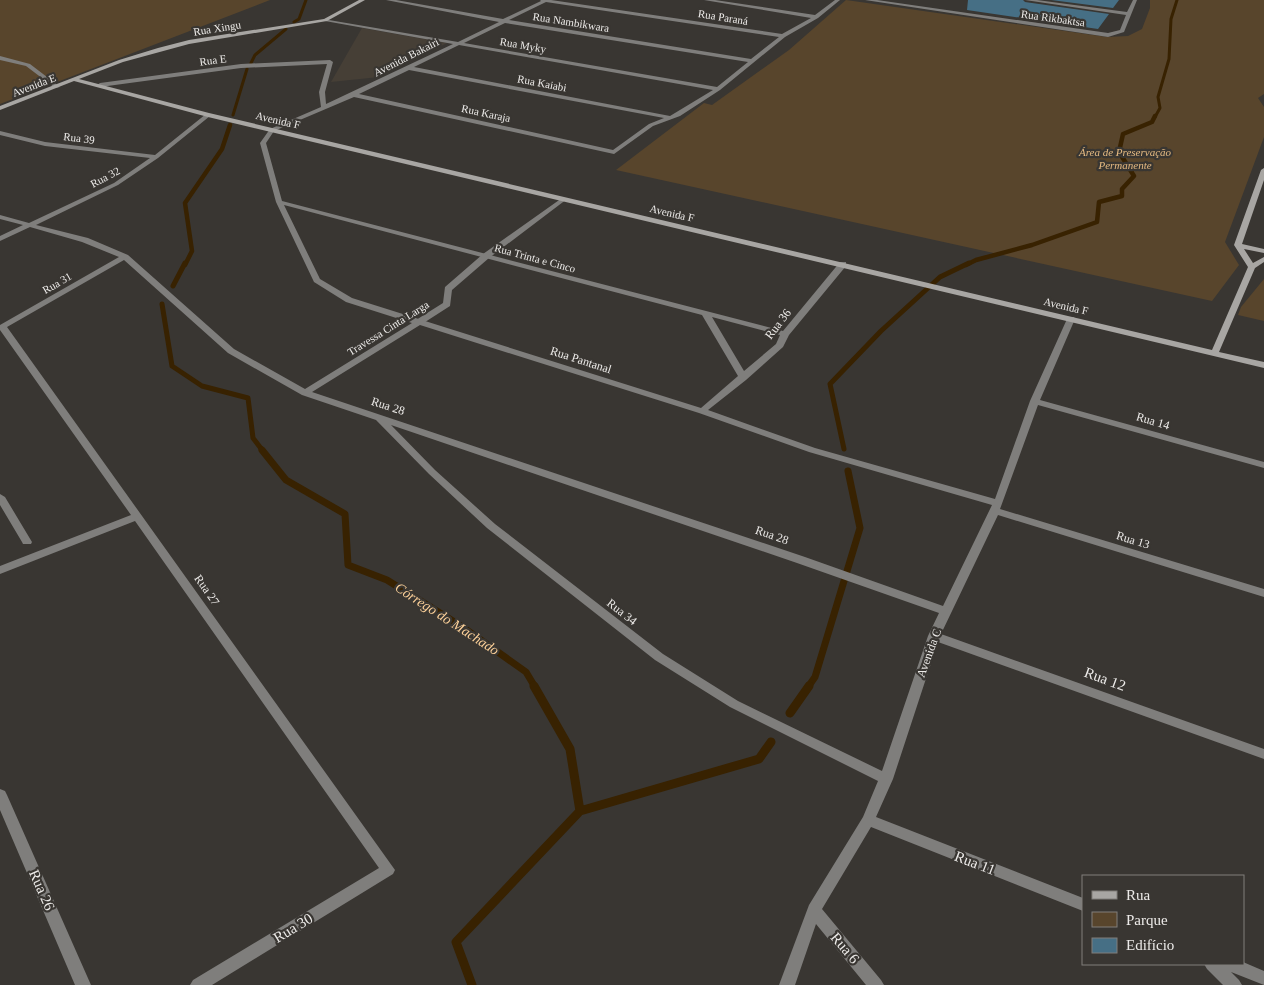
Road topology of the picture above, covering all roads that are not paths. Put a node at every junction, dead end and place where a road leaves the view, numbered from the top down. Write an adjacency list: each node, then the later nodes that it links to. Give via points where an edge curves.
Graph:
1 (363, 0): 11 (street, Rua Xingu)
2 (388, 0): 12 (street, Rua Nambikwara)
3 (544, 0): 12 (street, Avenida Bakairi); 13 (street, Rua Paraná)
4 (706, 0): 10 (street)
5 (838, 0): 10 (street)
6 (867, 0): 9 (street, Rua Rikbaktsa, via 1108,35 1122,31)
7 (1027, 0): 9 (street)
8 (1135, 0): 9 (street)
9 (1128, 14)
10 (816, 17): 13 (street)
11 (326, 20): 14 (street, Rua Myky); 18 (street, Rua Xingu, via 188,42 121,61)
12 (504, 21): 14 (street, Avenida Bakairi); 16 (street, Rua Nambikwara)
13 (783, 36): 16 (street)
14 (457, 43): 17 (street, Avenida Bakairi); 21 (street, Rua Myky)
15 (0, 58): 19 (street, via 28,64)
16 (752, 61): 21 (street)
17 (409, 68): 22 (street, Avenida Bakairi); 26 (street, Rua Kaiabi)
18 (75, 80): 19 (street, Avenida E); 20 (street, Avenida F)
19 (57, 86): 23 (street, Avenida E)
20 (100, 86): 24 (street, Rua E, via 241,66 330,62 322,92); 25 (street, Avenida F)
21 (718, 89): 26 (street)
22 (354, 94): 24 (street, Avenida Bakairi); 26 (street, Rua Karaja, via 614,152 651,124)
23 (0, 108)
24 (324, 108): 27 (street, Avenida Bakairi)
25 (208, 115): 27 (street, Avenida F); 29 (street, Rua 32)
26 (671, 118)
27 (272, 130): 31 (street, Avenida F); 32 (street, Rua Pantanal, via 263,143)
28 (0, 133): 29 (street, Rua 39, via 45,144)
29 (156, 157): 34 (street, Rua 32, via 116,184)
30 (1264, 170): 36 (street)
31 (564, 199): 38 (street, Travessa Cinta Larga); 41 (street, Avenida F)
32 (279, 202): 38 (street, Rua Trinta e Cinco); 45 (street, Rua Pantanal, via 317,280 349,300)
33 (0, 217): 34 (street, Rua 28)
34 (28, 226): 35 (street, Rua 32); 39 (street, Rua 28, via 85,240)
35 (0, 239)
36 (1238, 245): 37 (street); 42 (street)
37 (1264, 250)
38 (486, 256): 43 (street, Rua Trinta e Cinco); 45 (street, Travessa Cinta Larga, via 448,288 447,304)
39 (125, 257): 46 (street, Rua 31); 51 (street, Rua 28, via 231,351)
40 (1264, 259): 42 (street)
41 (843, 264): 44 (street, Avenida F); 47 (street, Rua 36)
42 (1252, 267): 48 (street)
43 (705, 314): 47 (street, Rua Trinta e Cinco); 50 (street)
44 (1071, 319): 48 (street, Avenida F); 52 (street, Avenida C)
45 (419, 322): 51 (street, Travessa Cinta Larga); 53 (street, Rua Pantanal)
46 (2, 327): 58 (street, Rua 27)
47 (785, 334): 50 (street, Rua 36, via 780,345)
48 (1215, 352): 49 (street, Avenida F)
49 (1264, 365)
50 (743, 378): 53 (street, Rua 36)
51 (304, 393): 54 (street, Rua 28)
52 (1035, 401): 55 (street, Rua 14); 57 (street, Avenida C)
53 (702, 411): 57 (street, Rua Pantanal, via 812,450)
54 (377, 417): 62 (street, Rua 28); 65 (street, Rua 34, via 491,526 658,658 734,704)
55 (1264, 465)
56 (0, 497): 59 (street)
57 (996, 507): 61 (street, Rua 13); 62 (street, Avenida C)
58 (137, 516): 60 (street); 68 (street, Rua 27)
59 (27, 542)
60 (0, 570)
61 (1264, 593)
62 (945, 611): 63 (street, Avenida C)
63 (934, 636): 64 (street, Rua 12); 65 (street, Avenida C)
64 (1264, 754)
65 (886, 779): 67 (street, Avenida C)
66 (0, 795): 74 (street, Rua 26)
67 (868, 820): 69 (street, Rua 11); 70 (street, Avenida C)
68 (388, 870): 75 (street, Rua 30)
69 (1082, 905)
70 (814, 910): 76 (street, Avenida C); 77 (street, Rua 6)
71 (1213, 965): 78 (street)
72 (1232, 965): 73 (street)
73 (1264, 978)
74 (83, 985)
75 (198, 985)
76 (787, 985)
77 (876, 985)
78 (1234, 985)

